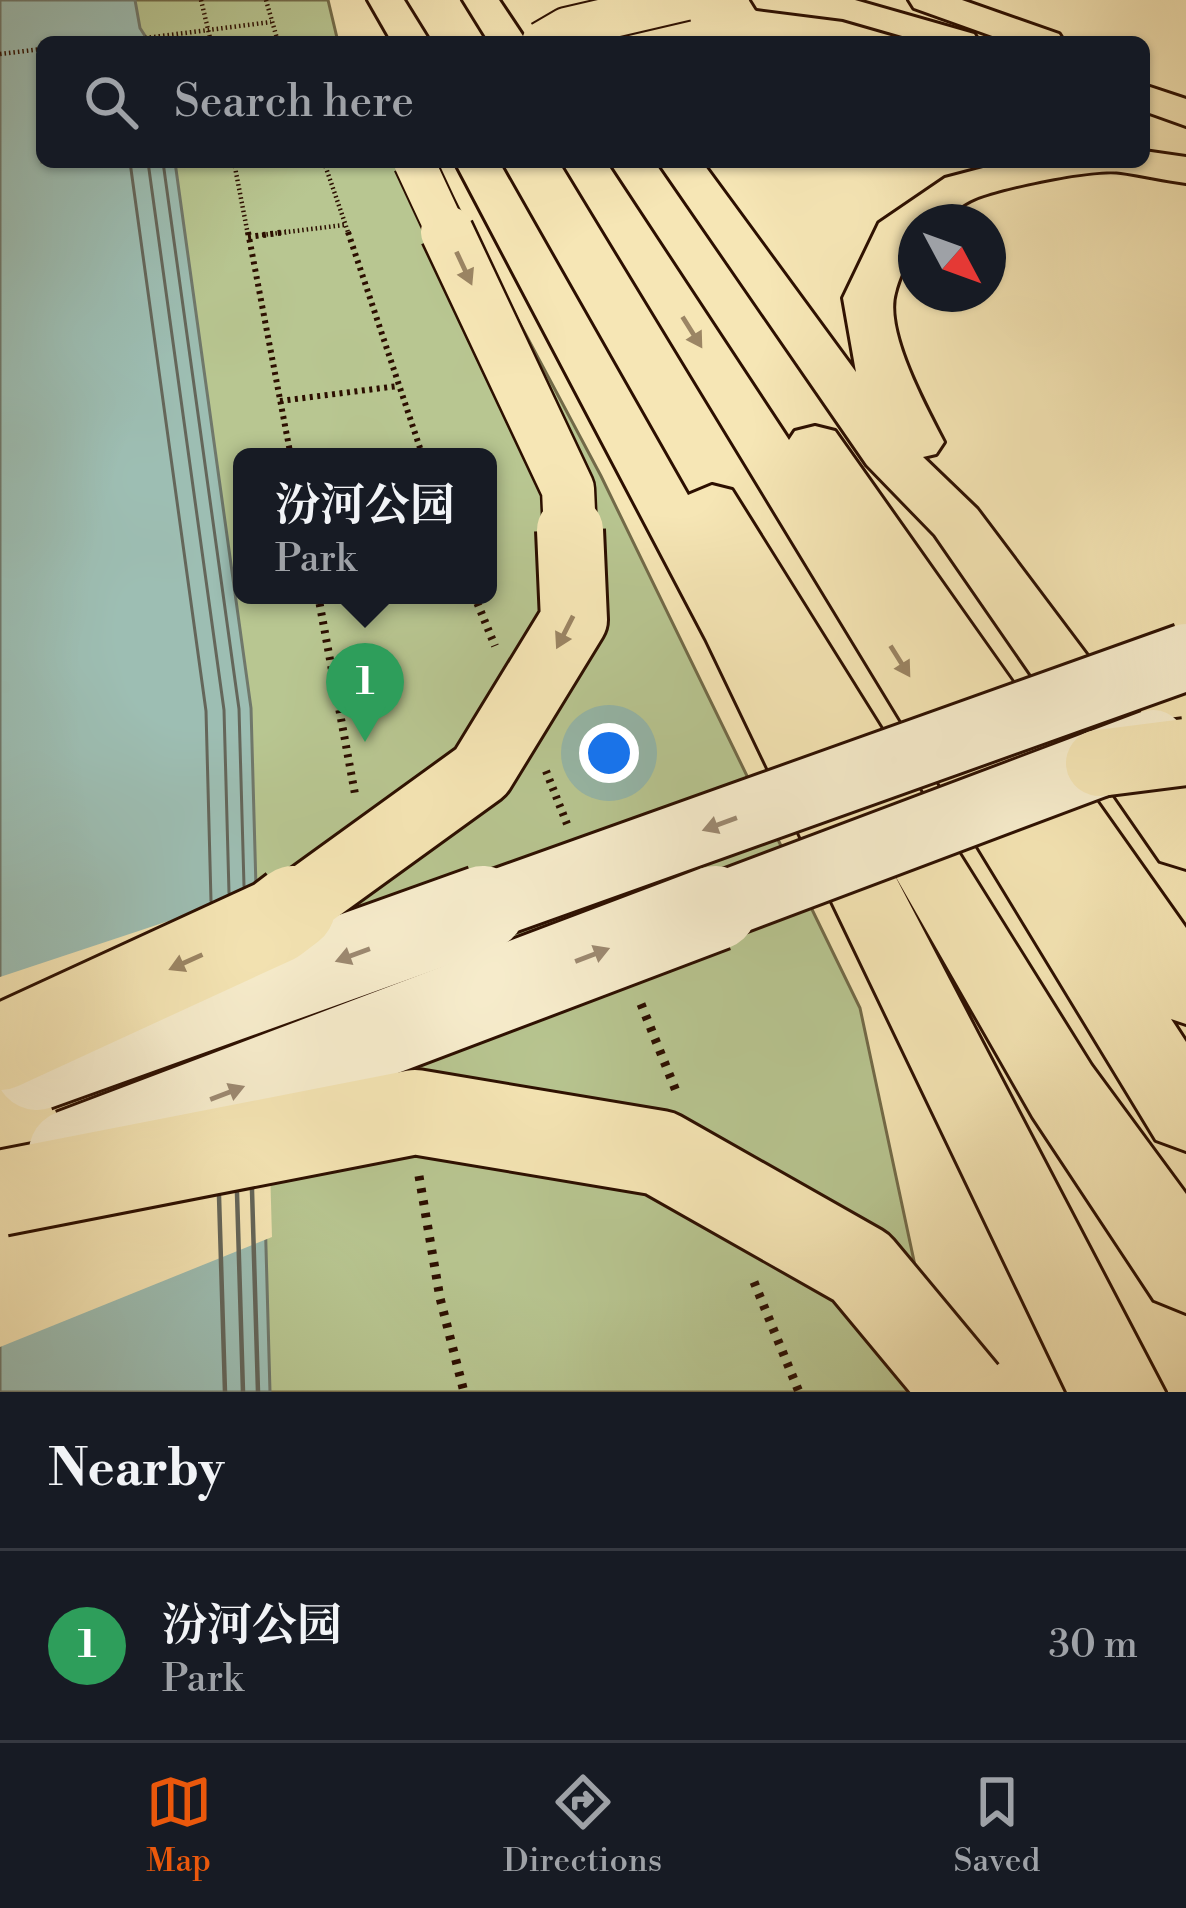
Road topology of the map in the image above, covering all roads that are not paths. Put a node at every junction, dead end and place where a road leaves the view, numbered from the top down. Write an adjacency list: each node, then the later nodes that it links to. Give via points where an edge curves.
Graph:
1 (481, 0): 10 (highway)
2 (524, 0): 11 (highway)
3 (565, 0): 13 (highway)
4 (686, 0): 12 (highway, bridge)
5 (768, 0): 14 (highway); 15 (highway, via 882,15)
6 (892, 0): 16 (highway)
7 (927, 0): 17 (highway)
8 (365, 7): 9 (highway)
9 (403, 36)
10 (504, 36)
11 (544, 36)
12 (555, 36)
13 (591, 36)
14 (906, 36)
15 (943, 36)
16 (986, 36)
17 (1028, 36)
18 (1150, 80): 19 (highway)
19 (1186, 93)
20 (1150, 100): 22 (highway)
21 (1150, 112): 23 (highway)
22 (1186, 114)
23 (1186, 126)
24 (1150, 164): 33 (highway)
25 (417, 168): 44 (highway, one-way to 44, bridge, via 568,489 574,620 481,772 276,921)
26 (480, 168): 51 (highway, via 738,639)
27 (508, 168): 49 (highway, via 1062,1091)
28 (588, 168): 46 (highway, one-way to 46)
29 (634, 168): 43 (highway)
30 (684, 168): 35 (highway, via 887,453)
31 (919, 168): 34 (highway, via 868,226)
32 (1034, 168): 34 (highway, via 961,187 895,233)
33 (1186, 170)
34 (868, 298): 35 (highway, via 881,370)
35 (954, 521): 42 (highway)
36 (1186, 639): 38 (highway, bridge)
37 (1186, 656): 38 (main road, bridge)
38 (1115, 682): 45 (main road, one-way to 45, bridge)
39 (1186, 730): 41 (main road, bridge)
40 (1186, 752): 41 (highway, bridge)
41 (1099, 763): 47 (main road, one-way to 41, bridge)
42 (1186, 841)
43 (1186, 992)
44 (0, 1048)
45 (0, 1082)
46 (1186, 1113)
47 (0, 1179)
48 (0, 1193): 50 (highway, bridge, via 415,1112 660,1153 861,1267)
49 (1186, 1269)
50 (964, 1392)
51 (1117, 1392)

